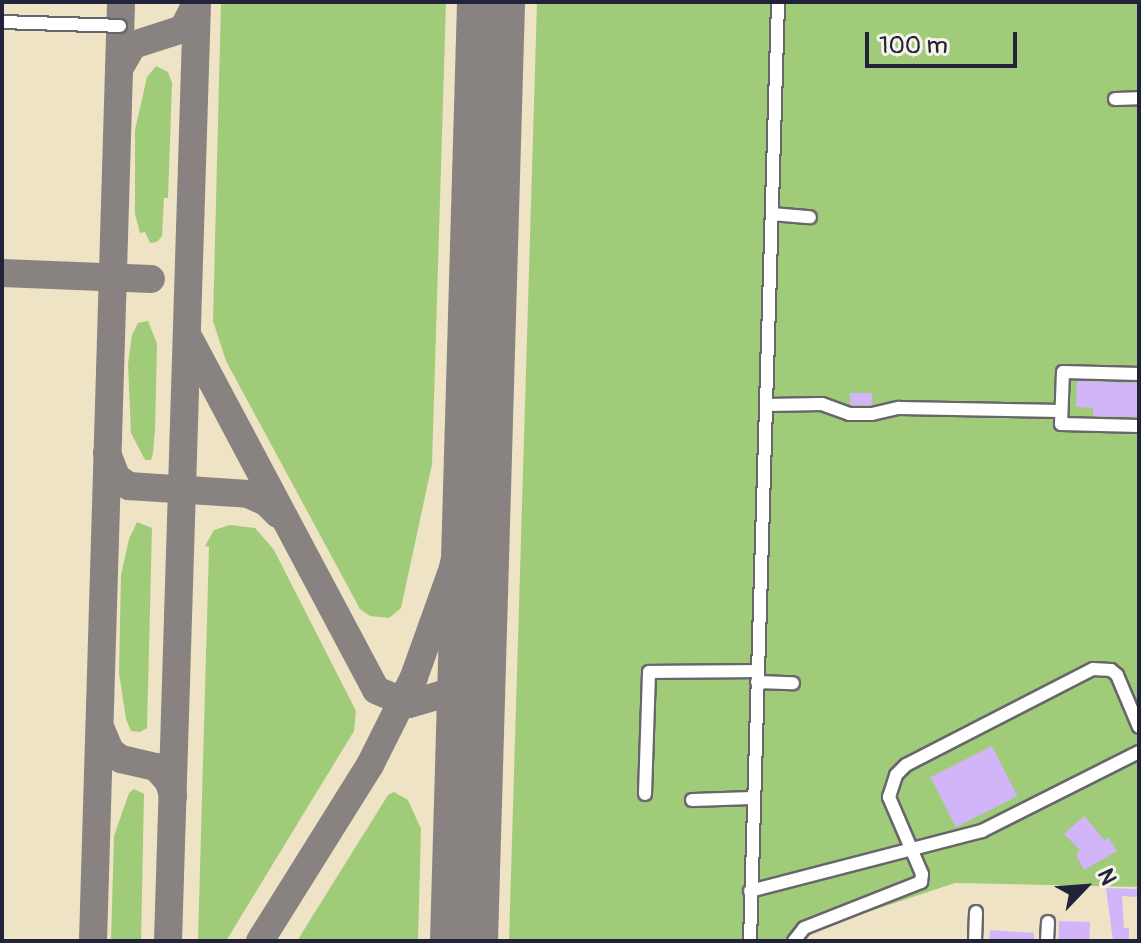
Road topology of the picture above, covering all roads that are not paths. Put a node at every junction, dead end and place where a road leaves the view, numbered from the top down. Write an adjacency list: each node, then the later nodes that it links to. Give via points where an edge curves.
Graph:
1 (778, 2): 6 (street)
2 (2, 22): 3 (street)
3 (120, 26)
4 (1139, 98): 5 (street)
5 (1115, 99)
6 (772, 214): 7 (street); 9 (street)
7 (810, 217)
8 (1139, 374): 10 (street, via 1063,372)
9 (767, 405): 10 (street, via 822,404 849,414 899,408); 12 (street)
10 (1061, 411): 11 (street, via 1061,424)
11 (1139, 426)
12 (757, 676): 13 (street); 16 (street, via 649,672); 17 (street)
13 (793, 683)
14 (1139, 727): 19 (street, via 1117,675 1093,669 906,765 896,775 889,797)
15 (1139, 752): 19 (street, via 982,831)
16 (645, 794)
17 (753, 798): 18 (street); 20 (street)
18 (692, 800)
19 (909, 847): 20 (street); 24 (street, via 922,874 918,885 804,928)
20 (750, 891): 23 (street)
21 (976, 912): 25 (street)
22 (1048, 922): 26 (street)
23 (750, 941)
24 (794, 941)
25 (975, 941)
26 (1047, 941)

